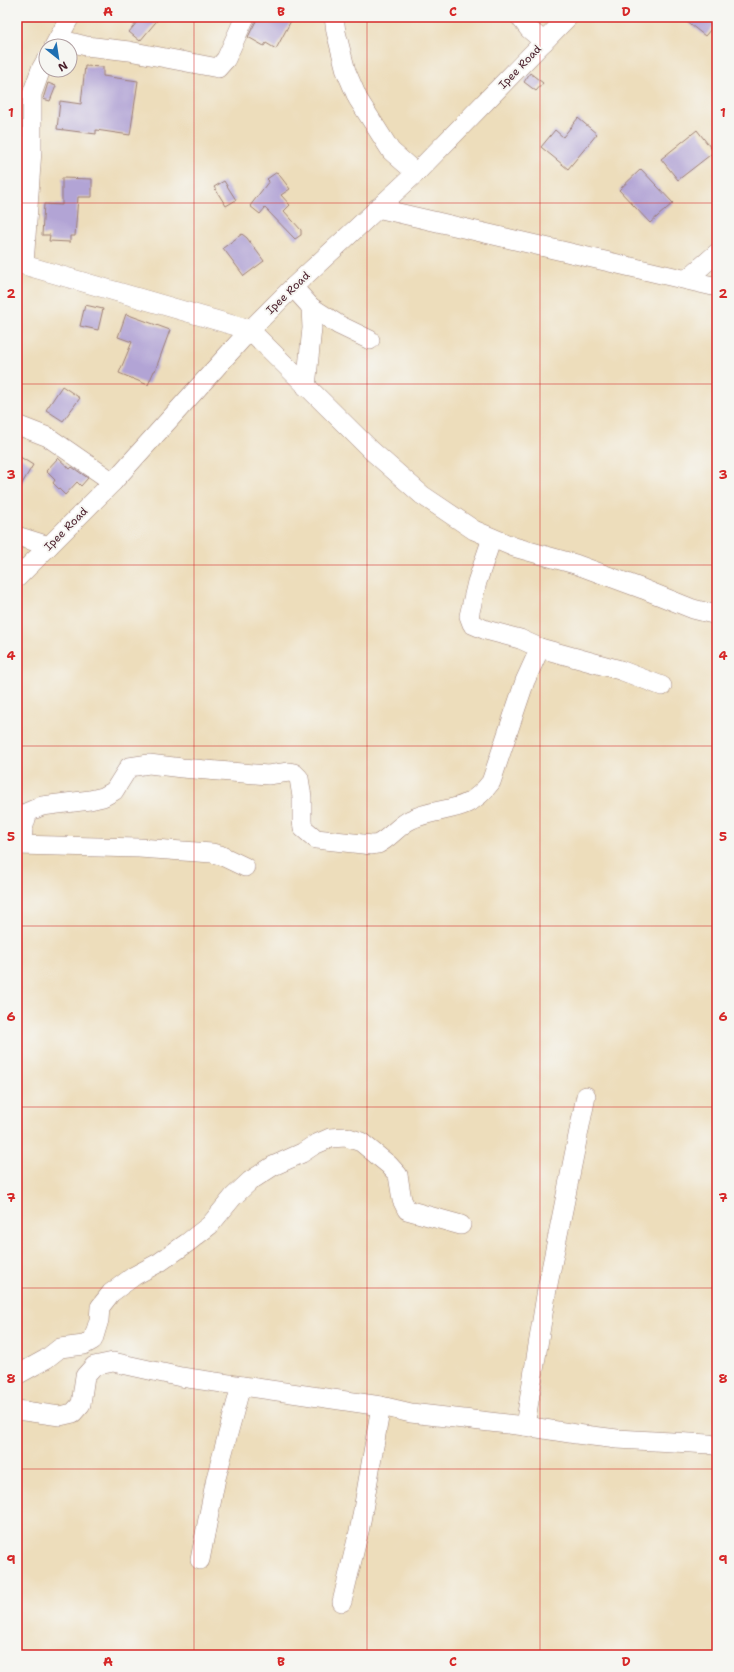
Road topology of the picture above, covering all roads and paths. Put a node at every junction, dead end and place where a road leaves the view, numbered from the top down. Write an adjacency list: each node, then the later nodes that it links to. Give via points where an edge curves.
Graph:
1 (70, 17): 6 (street)
2 (245, 17): 8 (street, via 226,59 218,68 129,51)
3 (334, 17): 10 (street, via 346,71 358,99 391,151)
4 (520, 17): 7 (street)
5 (568, 17): 7 (street, Ipee Road)
6 (59, 38)
7 (544, 42): 10 (street, Ipee Road)
8 (78, 45)
9 (38, 77): 13 (street, via 32,94 32,150)
10 (416, 173): 11 (street, Ipee Road)
11 (377, 208): 14 (street); 15 (street, Ipee Road)
12 (717, 253): 14 (street)
13 (20, 264): 18 (street)
14 (687, 280): 16 (street)
15 (293, 287): 17 (street); 18 (street, Ipee Road)
16 (717, 287)
17 (311, 307): 19 (street, via 338,325); 20 (street, via 312,328)
18 (250, 330): 20 (street); 22 (street, Ipee Road)
19 (370, 340)
20 (306, 387): 24 (street, via 422,495 474,530)
21 (17, 425): 22 (street, via 48,437)
22 (113, 482): 25 (street, Ipee Road)
23 (17, 536): 25 (street)
24 (492, 538): 27 (street, via 514,547 575,564 693,609); 28 (street, via 469,616 472,624)
25 (49, 546): 26 (street, Ipee Road)
26 (17, 578)
27 (717, 615)
28 (540, 648): 29 (street, via 620,670); 30 (street, via 525,681 491,782 483,793 465,805 410,820 378,844 372,846 322,840 310,834 303,828 299,778 294,773 268,774 149,764 129,766 114,791 104,797 42,806 28,812)
29 (662, 686)
30 (20, 845): 31 (street, via 139,848 212,854)
31 (245, 867)
32 (586, 1096): 38 (street, via 547,1289)
33 (461, 1225): 34 (street, via 407,1210 402,1200 398,1175 389,1165 361,1142 346,1137 330,1138 273,1166 250,1181 233,1196 210,1225 160,1262 134,1276 111,1293 100,1308 93,1340 84,1345 60,1348)
34 (17, 1375)
35 (241, 1386): 36 (street); 37 (street, via 181,1377 112,1362 94,1366 84,1376 81,1404 73,1413 60,1416); 40 (street, via 216,1478)
36 (381, 1406): 38 (street, via 411,1413); 41 (street, via 360,1527)
37 (17, 1410)
38 (525, 1426): 39 (street, via 616,1439)
39 (717, 1446)
40 (200, 1560)
41 (342, 1602)

